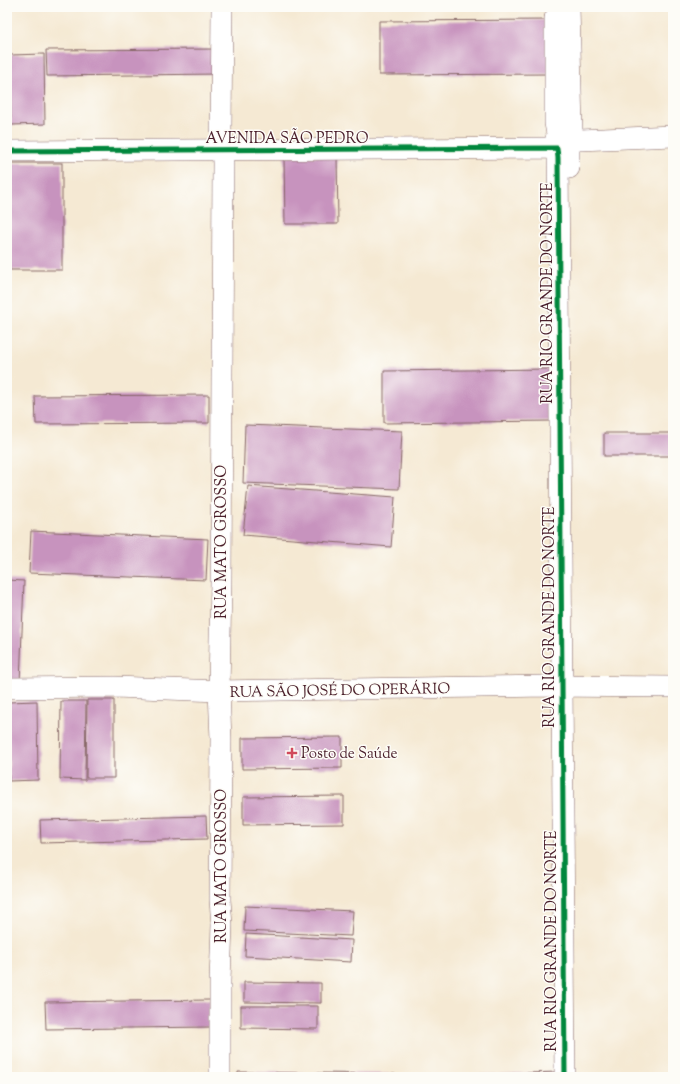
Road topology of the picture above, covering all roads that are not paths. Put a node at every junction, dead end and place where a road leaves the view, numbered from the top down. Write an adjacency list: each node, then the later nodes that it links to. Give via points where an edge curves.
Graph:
1 (222, 7): 6 (street, RUA MATO GROSSO)
2 (555, 7): 7 (street, RUA RIO GRANDE DO NORTE, via 555,123)
3 (569, 7): 7 (street, RUA RIO GRANDE DO NORTE, via 572,130)
4 (673, 136): 7 (street, AVENIDA SÃO PEDRO)
5 (7, 144): 6 (street, AVENIDA SÃO PEDRO, via 137,141)
6 (222, 146): 7 (street, AVENIDA SÃO PEDRO); 8 (street, AVENIDA SÃO PEDRO); 12 (street, RUA MATO GROSSO)
7 (562, 146): 9 (street, RUA RIO GRANDE DO NORTE)
8 (7, 151)
9 (564, 687): 10 (street, RUA SÃO JOSÉ DO OPERÁRIO); 12 (street, RUA SÃO JOSÉ DO OPERÁRIO); 14 (street, RUA RIO GRANDE DO NORTE)
10 (673, 687)
11 (7, 688): 12 (street, RUA SÃO JOSÉ DO OPERÁRIO, via 115,688)
12 (219, 692): 13 (street, RUA MATO GROSSO, via 222,925)
13 (220, 1077)
14 (565, 1077)

